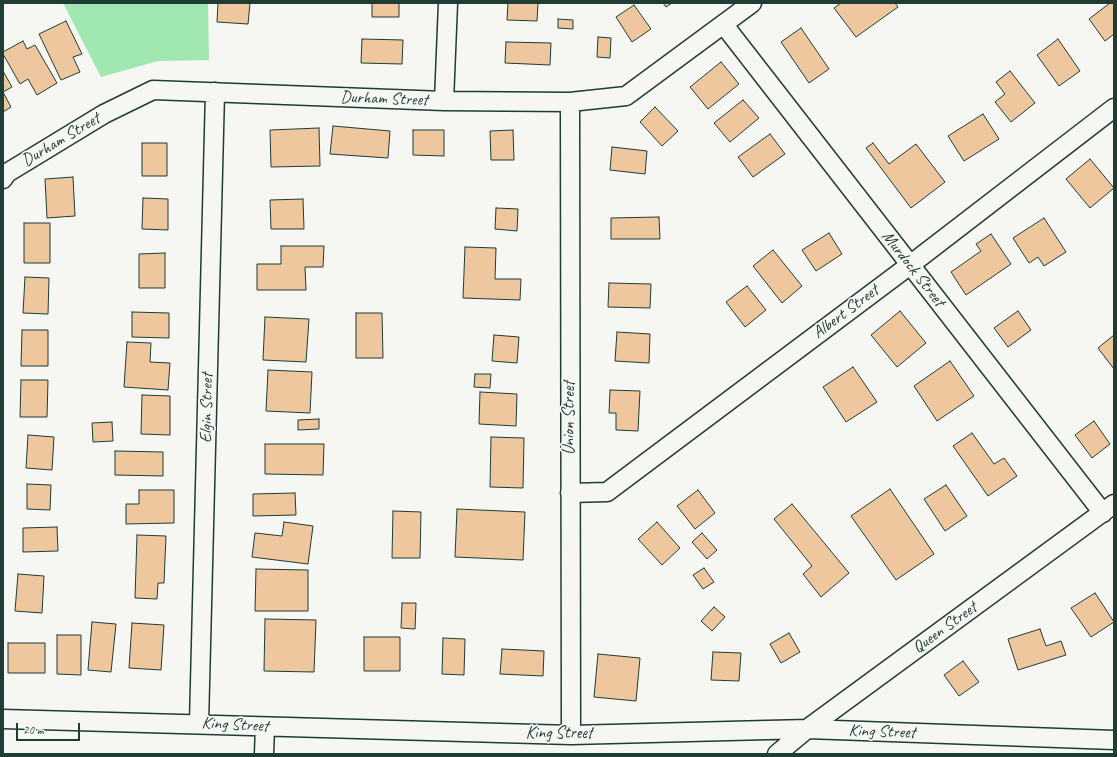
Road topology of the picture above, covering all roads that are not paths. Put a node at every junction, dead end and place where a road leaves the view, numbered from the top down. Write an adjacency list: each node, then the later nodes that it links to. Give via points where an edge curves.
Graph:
1 (448, 3): 5 (street)
2 (752, 3): 3 (street, Durham Street)
3 (724, 25): 6 (street, Durham Street, via 626,96); 9 (street, Murdock Street)
4 (215, 92): 5 (street, Durham Street); 8 (street, Durham Street, via 153,90 104,114); 13 (street, Elgin Street)
5 (444, 101): 6 (street, Durham Street)
6 (570, 102): 10 (street, Union Street)
7 (1114, 108): 9 (street, Albert Street)
8 (5, 176)
9 (910, 265): 10 (street, Albert Street, via 607,492); 11 (street, Murdock Street)
10 (570, 493): 16 (street, Union Street)
11 (1108, 509): 15 (street, Queen Street)
12 (3, 719): 13 (street, King Street)
13 (199, 723): 14 (street, King Street)
14 (265, 727): 16 (street, King Street); 18 (street)
15 (807, 729): 16 (street, King Street); 17 (street, King Street); 19 (street, Queen Street)
16 (571, 735)
17 (1114, 740)
18 (264, 754)
19 (777, 754)

